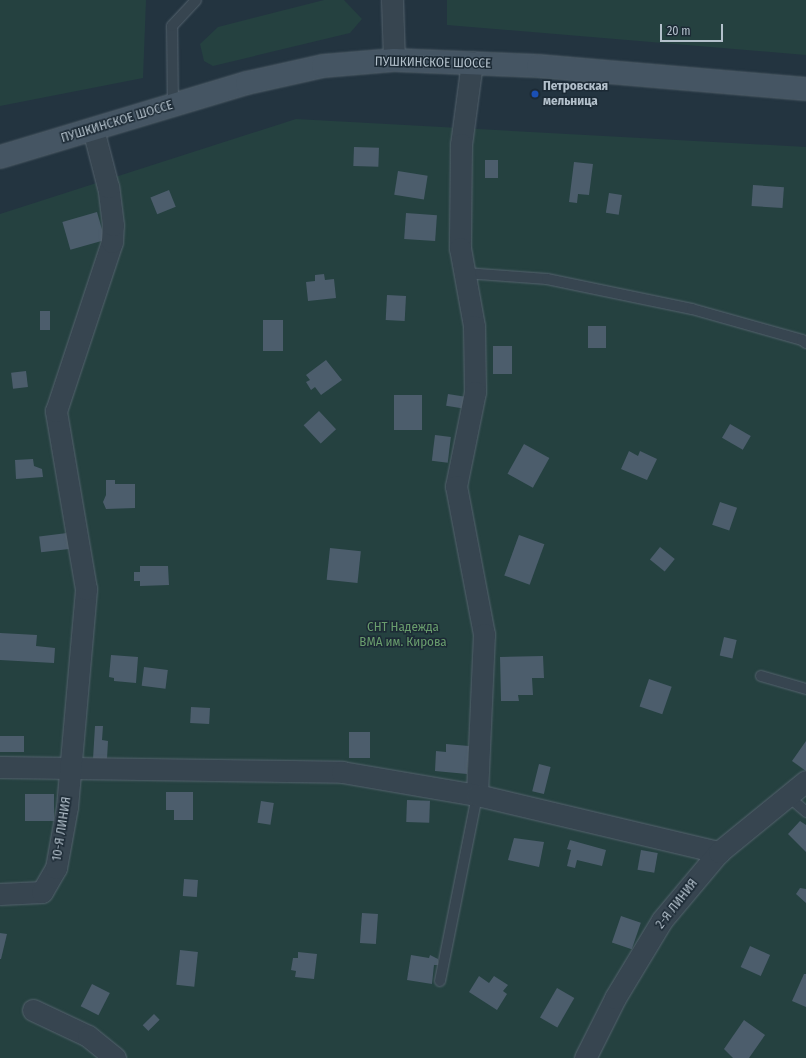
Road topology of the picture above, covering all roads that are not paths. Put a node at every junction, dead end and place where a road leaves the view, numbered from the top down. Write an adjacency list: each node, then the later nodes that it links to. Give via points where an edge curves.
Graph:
1 (196, 0): 6 (lane, via 172,26)
2 (392, 0): 3 (street)
3 (394, 60): 4 (main road, ПУШКИНСКОЕ ШОССЕ); 6 (main road, ПУШКИНСКОЕ ШОССЕ, via 323,66 247,83)
4 (472, 62): 5 (main road, ПУШКИНСКОЕ ШОССЕ); 9 (street, via 461,144 460,248)
5 (806, 89)
6 (173, 105): 7 (main road, ПУШКИНСКОЕ ШОССЕ)
7 (93, 129): 8 (main road, ПУШКИНСКОЕ ШОССЕ); 14 (street, via 108,187 113,224 112,242 56,411 86,589)
8 (0, 157)
9 (465, 273): 10 (lane, via 547,278 692,309); 16 (street, via 474,326 475,392 456,486 484,634)
10 (806, 343)
11 (761, 676): 12 (lane)
12 (806, 689)
13 (0, 768): 14 (street)
14 (70, 769): 16 (street, via 342,772); 20 (street, 10-Я ЛИНИЯ, via 56,868 42,892)
15 (806, 781): 17 (street, 2-Я ЛИНИЯ)
16 (477, 795): 19 (street); 21 (lane)
17 (789, 797): 18 (lane); 19 (street, 2-Я ЛИНИЯ)
18 (806, 812)
19 (719, 852): 24 (street, 2-Я ЛИНИЯ, via 662,920 615,998)
20 (0, 894)
21 (440, 981)
22 (33, 1010): 23 (street, via 88,1036)
23 (115, 1058)
24 (584, 1058)

